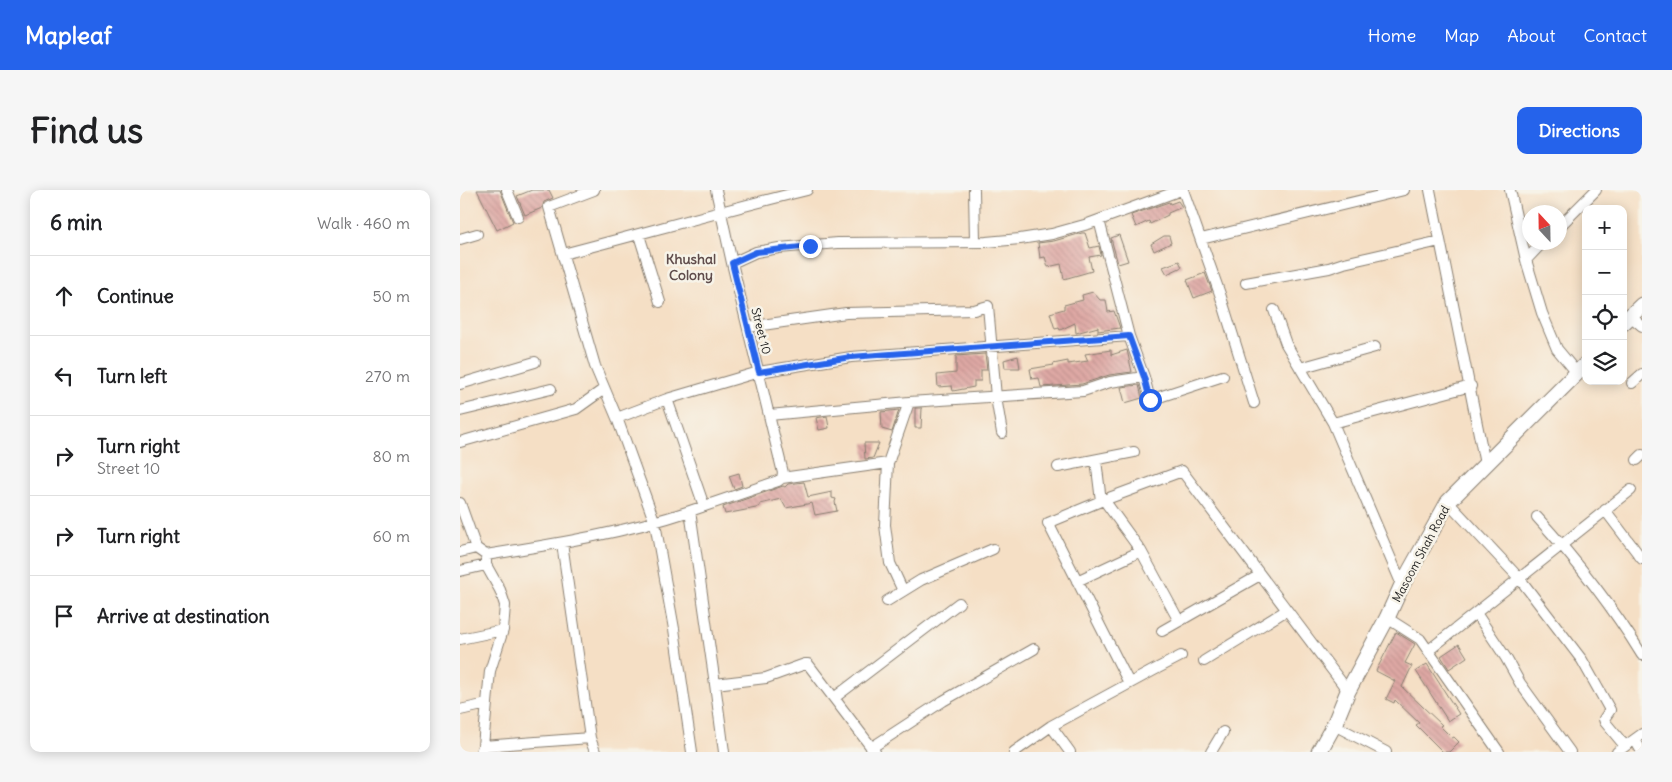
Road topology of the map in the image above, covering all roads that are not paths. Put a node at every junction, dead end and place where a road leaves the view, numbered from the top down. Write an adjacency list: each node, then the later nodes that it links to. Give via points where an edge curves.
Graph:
1 (507, 190): 12 (street)
2 (594, 190): 22 (street, via 549,206)
3 (716, 190): 11 (street, Street 10)
4 (807, 190): 11 (street)
5 (974, 190): 19 (street)
6 (1182, 190): 14 (street); 18 (street)
7 (1401, 190): 18 (street)
8 (1430, 190): 20 (street)
9 (1510, 190): 23 (street)
10 (1596, 190): 13 (street)
11 (721, 211): 16 (street); 24 (street, Street 10)
12 (518, 217)
13 (1567, 219)
14 (1100, 220): 19 (street, via 1052,234); 31 (street)
15 (477, 234): 17 (street)
16 (639, 235): 22 (street); 26 (street)
17 (460, 239)
18 (1201, 239): 49 (street)
19 (975, 241): 24 (street, via 838,243 779,248 756,252)
20 (1440, 241): 25 (street, via 1329,268); 43 (street)
21 (1535, 250): 23 (street)
22 (563, 254): 45 (street, via 594,366)
23 (1526, 260): 36 (street, via 1557,350)
24 (732, 263): 30 (street, Street 10)
25 (1246, 283)
26 (660, 302)
27 (1642, 305): 29 (main road)
28 (1274, 310): 35 (street, via 1286,344)
29 (1632, 322)
30 (748, 327): 32 (street, via 846,313 974,310 988,306); 37 (street, Street 10)
31 (1129, 336): 32 (street); 40 (street)
32 (992, 347): 37 (street, via 851,357); 46 (street)
33 (1374, 347): 35 (street)
34 (535, 362): 42 (street)
35 (1300, 368): 53 (street)
36 (1582, 368): 59 (main road, Masoom Shah Road)
37 (759, 372): 47 (street); 51 (street, Street 10)
38 (1642, 374): 41 (street)
39 (1223, 376): 40 (street, via 1150,400)
40 (1144, 377): 46 (street, via 1110,382 1083,391)
41 (1632, 383)
42 (460, 384)
43 (1471, 386): 53 (street); 59 (street)
44 (551, 389): 50 (street)
45 (604, 389): 52 (street); 55 (street, via 576,409)
46 (996, 396): 48 (street); 54 (street)
47 (666, 399): 52 (street); 66 (street)
48 (909, 402): 51 (street); 58 (street)
49 (1254, 403)
50 (460, 411)
51 (769, 415): 61 (street, Street 10)
52 (617, 418): 70 (street)
53 (1333, 423): 83 (street)
54 (1002, 433)
55 (460, 442)
56 (1134, 452): 57 (street)
57 (1096, 460): 60 (street); 63 (street)
58 (888, 463): 61 (street); 84 (street, via 885,525 890,563)
59 (1485, 464): 64 (main road, Masoom Shah Road)
60 (1058, 467)
61 (782, 478): 66 (street)
62 (1631, 490): 67 (street)
63 (1102, 500): 75 (street); 80 (street, via 1182,471); 82 (street, via 1048,523)
64 (1448, 502): 81 (street); 83 (main road, Masoom Shah Road)
65 (460, 503): 73 (street)
66 (704, 506): 68 (street)
67 (1605, 510): 72 (street); 77 (street)
68 (690, 511): 70 (street); 100 (street)
69 (1537, 518): 72 (street)
70 (655, 523): 71 (street); 114 (street)
71 (562, 543): 78 (street); 109 (street)
72 (1561, 544): 81 (street); 96 (street, via 1625,626)
73 (476, 548): 76 (street); 78 (street)
74 (993, 549): 84 (street, via 920,580)
75 (1141, 551): 82 (street); 90 (street)
76 (460, 552)
77 (1642, 559)
78 (486, 560): 79 (street); 91 (street, via 505,605)
79 (460, 571)
80 (1260, 575): 87 (street); 90 (street)
81 (1520, 579): 88 (street); 111 (street, via 1582,660 1610,710 1604,719)
82 (1077, 580): 99 (street)
83 (1402, 585): 89 (main road, Masoom Shah Road)
84 (903, 591): 85 (street)
85 (887, 601)
86 (959, 603): 102 (street)
87 (1286, 610): 98 (street); 101 (street)
88 (1476, 613): 95 (street); 122 (street, via 1520,683)
89 (1387, 618): 95 (street, via 1420,639); 101 (main road, Masoom Shah Road)
90 (1179, 622): 92 (street)
91 (503, 630): 93 (street); 103 (street, via 490,671)
92 (1162, 631)
93 (460, 639)
94 (1034, 649): 112 (street, via 943,701)
95 (1429, 650): 121 (street)
96 (1642, 655)
97 (1182, 656): 99 (street)
98 (1204, 661)
99 (1129, 683): 106 (street)
100 (715, 684): 102 (street, via 766,678 805,664 810,666); 115 (street)
101 (1348, 691): 105 (main road, Masoom Shah Road)
102 (834, 698): 112 (street)
103 (487, 704): 104 (street); 110 (street)
104 (460, 710)
105 (1334, 725): 119 (main road, Masoom Shah Road); 120 (street)
106 (1051, 726): 116 (street); 117 (street)
107 (1223, 732): 118 (street)
108 (1638, 737): 111 (street); 123 (street)
109 (590, 738): 110 (street); 113 (street)
110 (482, 749)
111 (1621, 749)
112 (873, 750)
113 (595, 752)
114 (692, 752)
115 (724, 752)
116 (1014, 752)
117 (1070, 752)
118 (1211, 752)
119 (1319, 752)
120 (1386, 752)
121 (1499, 752)
122 (1570, 752)
123 (1642, 752)

